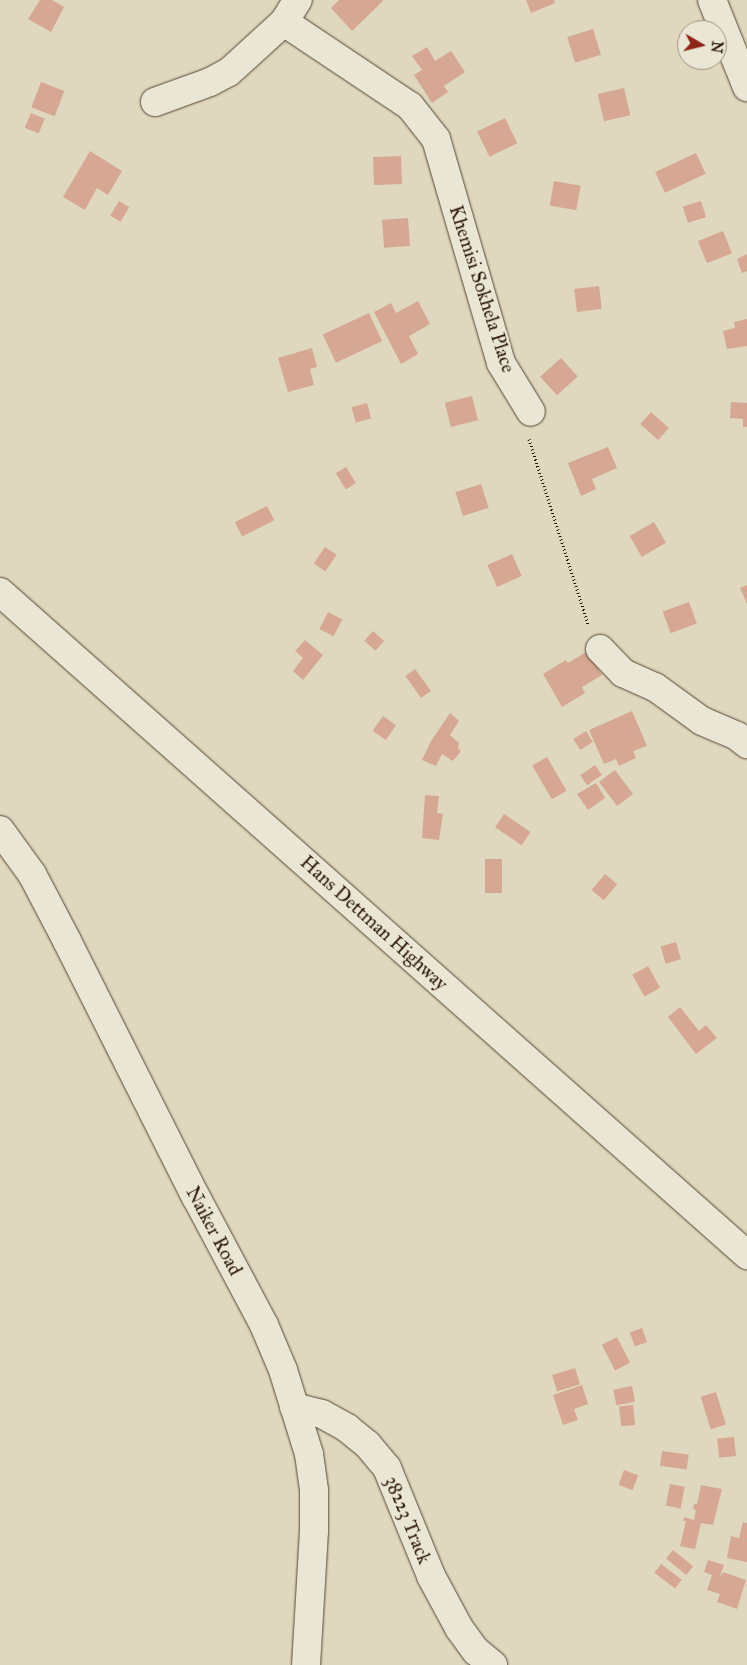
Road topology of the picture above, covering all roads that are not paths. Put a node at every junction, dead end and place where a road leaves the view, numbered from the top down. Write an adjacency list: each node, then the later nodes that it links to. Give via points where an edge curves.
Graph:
1 (298, 0): 3 (street)
2 (712, 0): 4 (street)
3 (284, 22): 5 (street, via 230,72); 6 (street, Khemisi Sokhela Place, via 410,106 436,139 501,363)
4 (744, 69)
5 (155, 102)
6 (531, 412)
7 (0, 592): 11 (street, Hans Dettman Highway)
8 (600, 649): 9 (street, via 623,673 655,687 702,721 737,736)
9 (747, 744)
10 (0, 830): 12 (street, Naiker Road, via 32,874 63,932 196,1198 264,1325)
11 (747, 1255)
12 (294, 1407): 13 (street, Naiker Road, via 309,1454 314,1491); 14 (street, 38223 Track, via 322,1414 347,1428 387,1468 431,1576 459,1628 476,1651)
13 (306, 1665)
14 (493, 1665)

